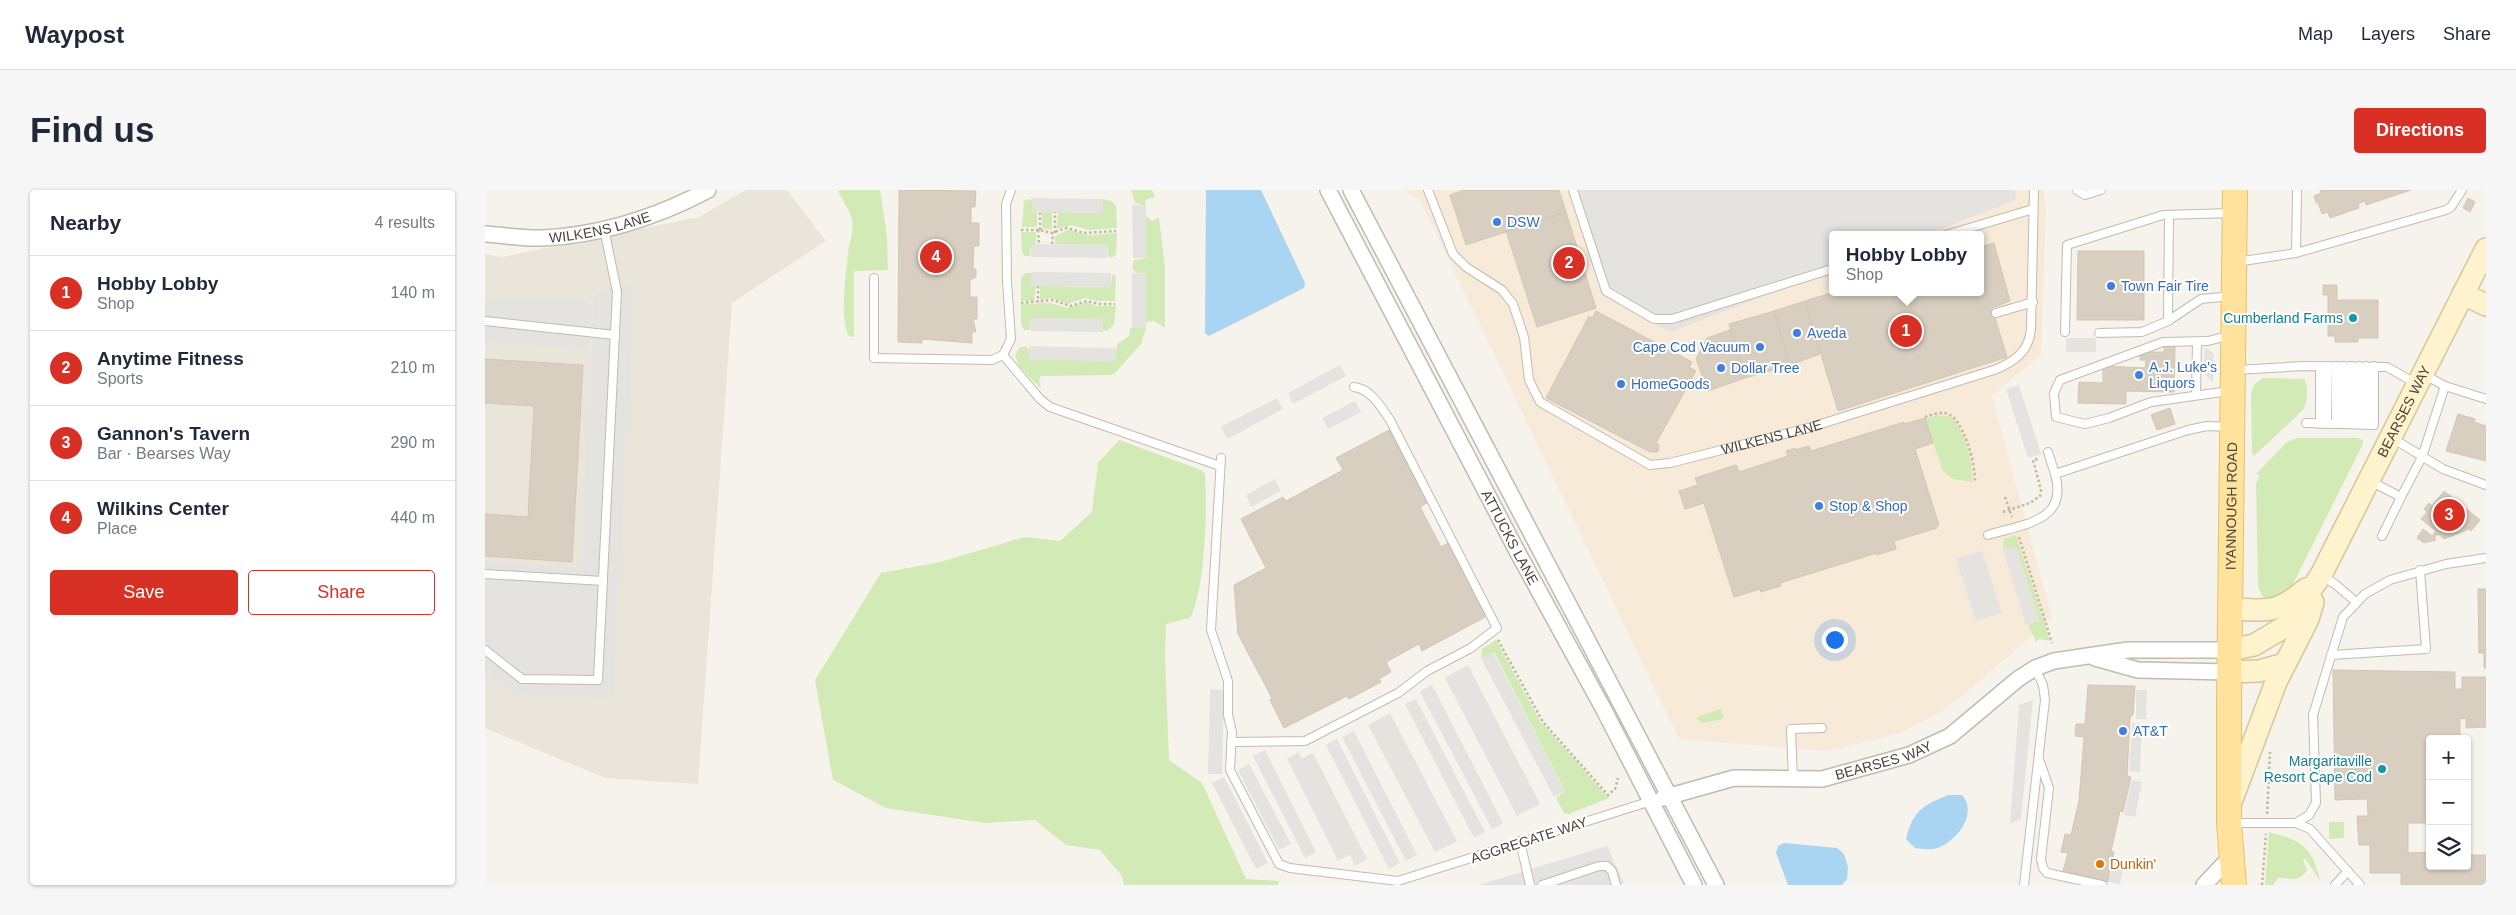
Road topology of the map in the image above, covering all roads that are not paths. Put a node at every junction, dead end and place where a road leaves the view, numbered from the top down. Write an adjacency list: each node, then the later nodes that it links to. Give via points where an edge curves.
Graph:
1 (708, 190): 15 (street, WILKENS LANE, via 645,219)
2 (1011, 190): 35 (lane, via 1007,204 1011,339)
3 (1328, 190): 74 (street, ATTUCKS LANE)
4 (1351, 190): 73 (street, ATTUCKS LANE)
5 (1428, 190): 25 (lane, WILKENS LANE, via 1453,254 1466,267 1502,290 1513,304 1524,337 1529,380 1540,402 1651,465 1807,428 1994,370 2015,360 2025,349 2031,335)
6 (1573, 190): 21 (lane, via 1606,291 1654,319 1673,319)
7 (2033, 190): 13 (lane, WILKENS LANE)
8 (2077, 190): 9 (lane, via 2085,195)
9 (2101, 190)
10 (2297, 190): 19 (lane)
11 (2462, 190): 19 (lane, via 2451,208 2446,210)
12 (2235, 201): 14 (lane); 20 (main road, IYANNOUGH ROAD)
13 (2033, 209): 16 (lane); 25 (lane, WILKENS LANE)
14 (2169, 215): 29 (lane); 30 (lane, via 2067,245)
15 (604, 228): 17 (street, WILKENS LANE, via 542,238); 33 (lane, via 617,292)
16 (1959, 231)
17 (485, 234)
18 (2486, 249): 23 (main road, BEARSES WAY)
19 (2296, 253): 20 (lane)
20 (2234, 263): 24 (main road, IYANNOUGH ROAD)
21 (1829, 271)
22 (874, 278): 35 (lane, via 874,358 991,360)
23 (2463, 294): 26 (main road); 39 (main road, BEARSES WAY)
24 (2233, 296): 29 (lane, via 2201,299); 32 (main road, IYANNOUGH ROAD)
25 (2033, 302): 27 (lane)
26 (2486, 305)
27 (1996, 313)
28 (485, 321): 33 (lane)
29 (2168, 321): 31 (lane, via 2134,334)
30 (2065, 332)
31 (2099, 333)
32 (2233, 334): 34 (lane); 38 (main road, IYANNOUGH ROAD)
33 (615, 335): 60 (lane)
34 (2197, 342): 42 (lane); 42 (lane, via 2163,342 2140,349 2060,380 2054,393 2057,417 2085,424 2141,404)
35 (1003, 355): 70 (lane, via 1050,407 1221,462 1211,630 1228,681)
36 (2324, 366): 37 (lane); 38 (lane); 45 (lane)
37 (2355, 366): 39 (lane, via 2392,368); 45 (lane); 45 (lane); 45 (lane, via 2374,425)
38 (2232, 380): 42 (lane); 46 (main road, IYANNOUGH ROAD)
39 (2421, 380): 40 (lane); 47 (main road, BEARSES WAY)
40 (2445, 386): 43 (lane); 49 (lane)
41 (1354, 387): 70 (lane, via 1366,390 1390,420 1497,628 1398,693 1305,741)
42 (2196, 394)
43 (2486, 400)
44 (2306, 423): 45 (lane)
45 (2343, 424)
46 (2233, 427): 50 (lane, via 2196,428); 62 (main road, IYANNOUGH ROAD)
47 (2392, 438): 49 (lane); 51 (main road, BEARSES WAY)
48 (2049, 453): 50 (lane)
49 (2422, 457): 52 (lane, via 2443,469); 53 (lane)
50 (2055, 474): 54 (lane, via 2059,495 2049,514)
51 (2370, 481): 53 (lane); 59 (main road, BEARSES WAY)
52 (2486, 485)
53 (2401, 497): 55 (lane)
54 (1988, 534)
55 (2382, 536)
56 (2486, 558): 57 (lane)
57 (2420, 570): 61 (lane, via 2390,580); 64 (lane, via 2426,649)
58 (485, 574): 60 (lane)
59 (2321, 575): 61 (lane); 62 (main road, via 2282,607); 66 (main road, BEARSES WAY, via 2285,626); 67 (main road, BEARSES WAY, via 2308,619)
60 (603, 581): 63 (lane, via 598,680 522,679)
61 (2355, 602): 64 (lane, via 2343,617)
62 (2230, 609): 66 (main road, IYANNOUGH ROAD)
63 (485, 650)
64 (2331, 655): 76 (lane, via 2313,714 2315,804 2309,815)
65 (2091, 657): 66 (street, BEARSES WAY, via 2128,650); 66 (street, BEARSES WAY, via 2138,670); 68 (street, BEARSES WAY, via 2067,658)
66 (2229, 661): 67 (main road, BEARSES WAY, via 2259,671); 75 (main road, IYANNOUGH ROAD)
67 (2284, 664): 75 (main road)
68 (2035, 668): 71 (lane, via 2045,693); 72 (street, BEARSES WAY, via 2018,678 1971,721 1937,744 1847,774)
69 (1822, 728): 72 (lane, via 1791,730)
70 (1231, 742): 80 (lane, AGGREGATE WAY, via 1231,774 1279,864)
71 (2039, 757): 86 (lane); 87 (lane, via 2049,788 2041,865 2051,874)
72 (1793, 780): 73 (street, BEARSES WAY, via 1734,778)
73 (1670, 796): 74 (street, BEARSES WAY); 85 (street, ATTUCKS LANE)
74 (1651, 801): 77 (lane, AGGREGATE WAY); 84 (street, ATTUCKS LANE)
75 (2229, 815): 76 (lane, via 2266,822); 79 (main road, IYANNOUGH ROAD)
76 (2296, 823): 78 (lane, via 2314,832)
77 (1521, 842): 80 (lane, AGGREGATE WAY); 81 (lane)
78 (2348, 871): 89 (lane); 90 (lane)
79 (2227, 878): 88 (street)
80 (1408, 882)
81 (1530, 885)
82 (1542, 885): 83 (lane, via 1607,866)
83 (1616, 885)
84 (1694, 885)
85 (1716, 885)
86 (2025, 885)
87 (2102, 885)
88 (2204, 885)
89 (2335, 885)
90 (2359, 885)

